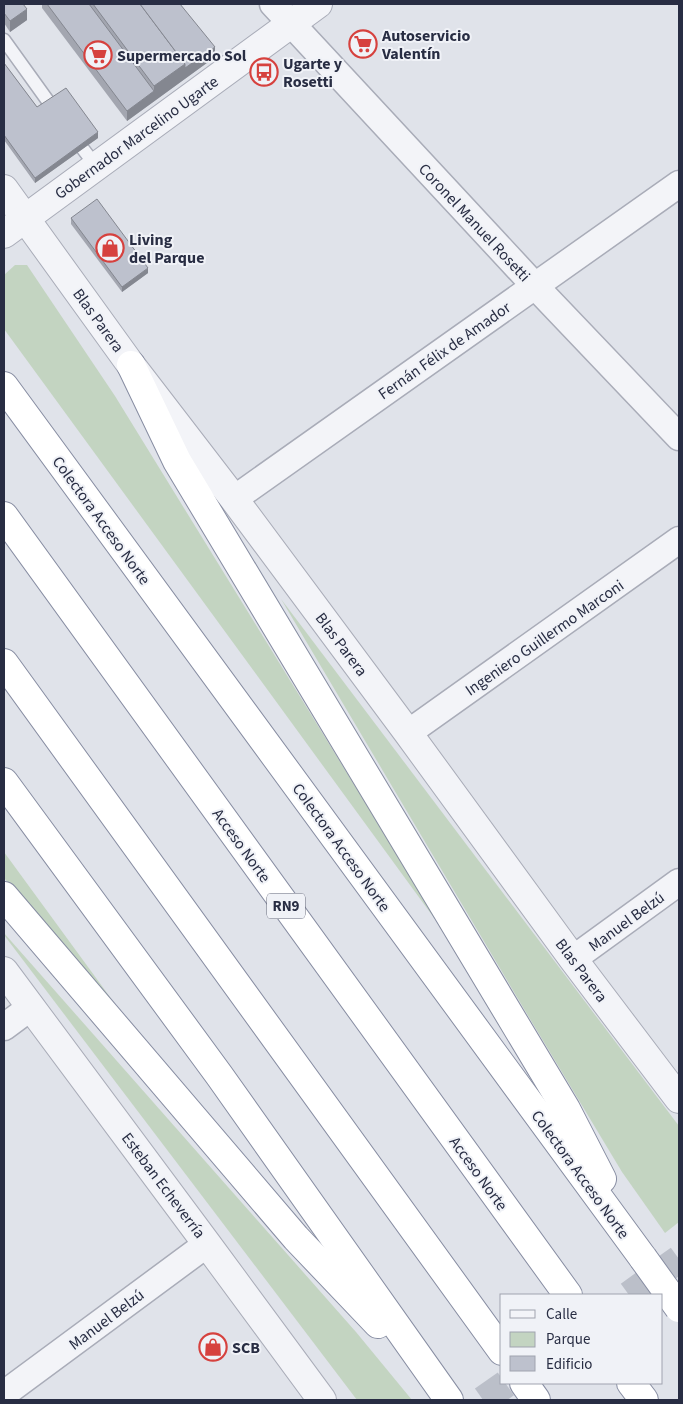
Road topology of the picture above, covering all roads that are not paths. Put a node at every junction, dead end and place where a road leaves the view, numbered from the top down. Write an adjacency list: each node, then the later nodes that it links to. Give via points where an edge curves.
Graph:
1 (318, 4): 2 (street, Gobernador Marcelino Ugarte)
2 (282, 14): 7 (street, Gobernador Marcelino Ugarte, via 90,157); 9 (street, Coronel Manuel Rosetti)
3 (4, 40): 4 (lane)
4 (50, 104)
5 (679, 184): 9 (street, Fernán Félix de Amador)
6 (4, 189): 7 (street, Blas Parera)
7 (25, 218): 8 (street, Gobernador Marcelino Ugarte); 10 (street, Blas Parera)
8 (4, 234)
9 (535, 286): 12 (street, Coronel Manuel Rosetti); 13 (street, Fernán Félix de Amador)
10 (131, 365): 13 (street, Blas Parera); 27 (highway, via 177,461 566,1109)
11 (4, 386): 27 (highway, Colectora Acceso Norte)
12 (679, 437)
13 (234, 499): 17 (street, Blas Parera)
14 (4, 516): 28 (highway, Acceso Norte / RN9)
15 (679, 540): 17 (street, Ingeniero Guillermo Marconi)
16 (4, 663): 30 (highway)
17 (408, 733): 21 (street, Blas Parera)
18 (4, 782): 33 (highway, via 219,1075)
19 (679, 882): 21 (street, Manuel Belzú)
20 (4, 896): 33 (highway, via 296,1238)
21 (573, 959): 25 (street, Blas Parera)
22 (4, 971): 23 (street, Esteban Echeverría)
23 (30, 1007): 24 (street); 26 (street, Esteban Echeverría)
24 (4, 1026)
25 (679, 1099)
26 (208, 1244): 32 (street, Manuel Belzú); 34 (street, Esteban Echeverría)
27 (643, 1258): 29 (highway, Colectora Acceso Norte, bridge)
28 (567, 1294)
29 (679, 1308)
30 (500, 1348)
31 (632, 1384): 35 (highway)
32 (4, 1394)
33 (447, 1398)
34 (322, 1400)
35 (644, 1400)

